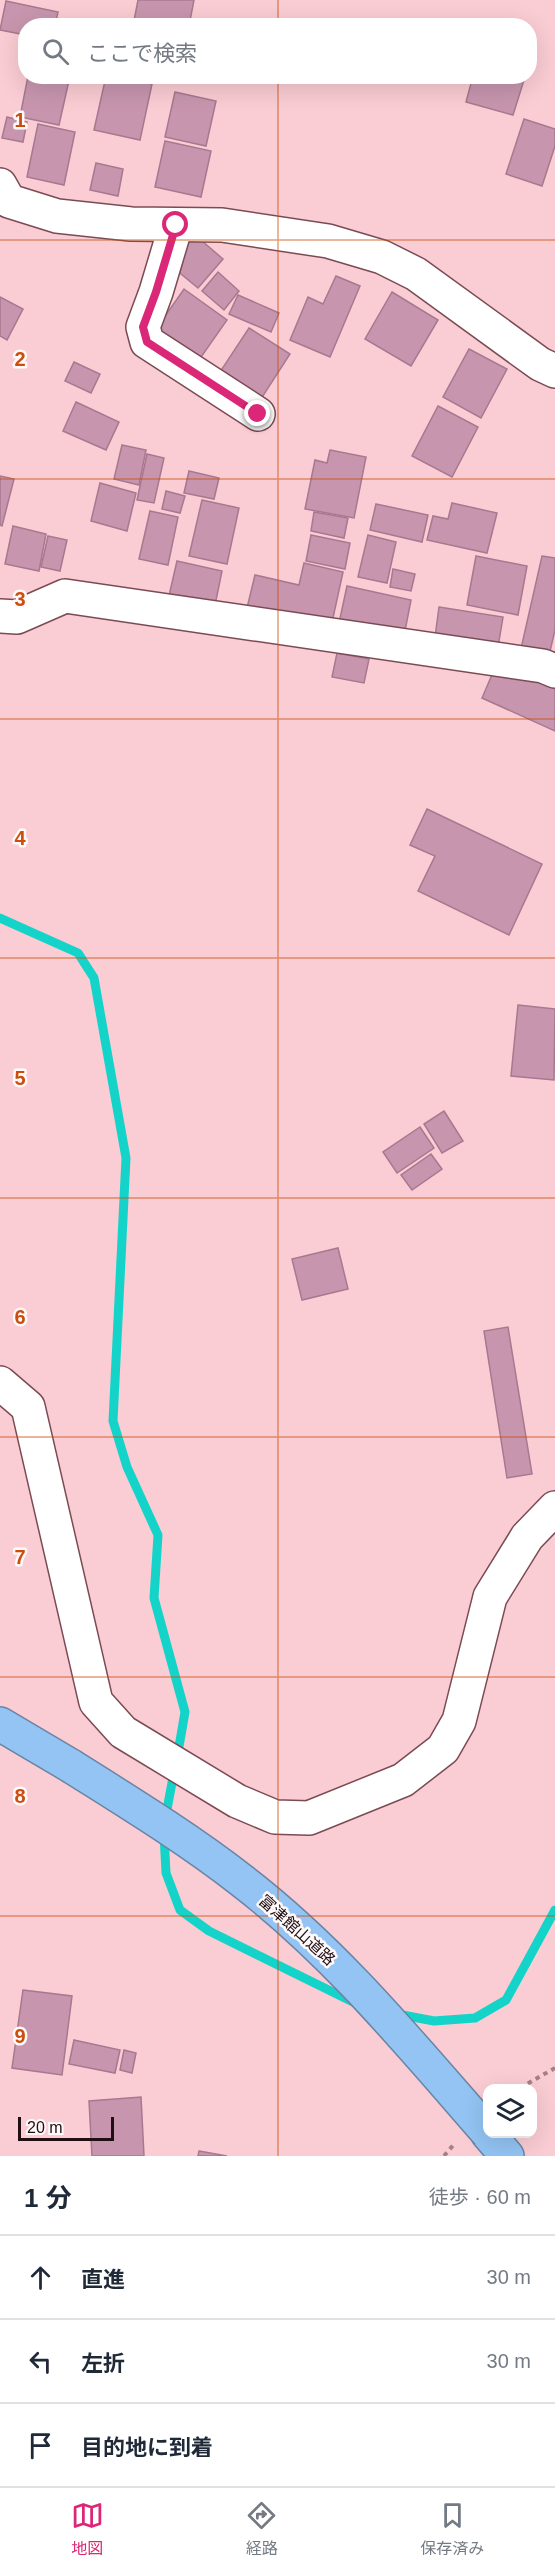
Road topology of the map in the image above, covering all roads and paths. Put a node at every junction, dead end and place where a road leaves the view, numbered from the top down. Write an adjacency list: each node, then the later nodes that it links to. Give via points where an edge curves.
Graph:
1 (3, 199): 2 (street, via 57,216)
2 (176, 225): 3 (street, via 222,225 328,241 382,257 416,274); 4 (street, via 143,327 147,342)
3 (555, 371)
4 (258, 414)
5 (0, 616): 6 (street, via 17,617 65,596 543,666)
6 (555, 671)
7 (0, 1383): 8 (street, via 28,1407 96,1702 123,1732 237,1801 275,1817 309,1818 403,1780 443,1749 459,1721 490,1597 527,1537)
8 (555, 1508)
9 (0, 1724): 11 (highway)
10 (0, 1740): 11 (highway)
11 (71, 1766): 14 (highway, 富津館山道路, bridge, via 193,1845 284,1917 394,2025)
12 (555, 2068): 13 (path)
13 (527, 2084)
14 (507, 2156)

